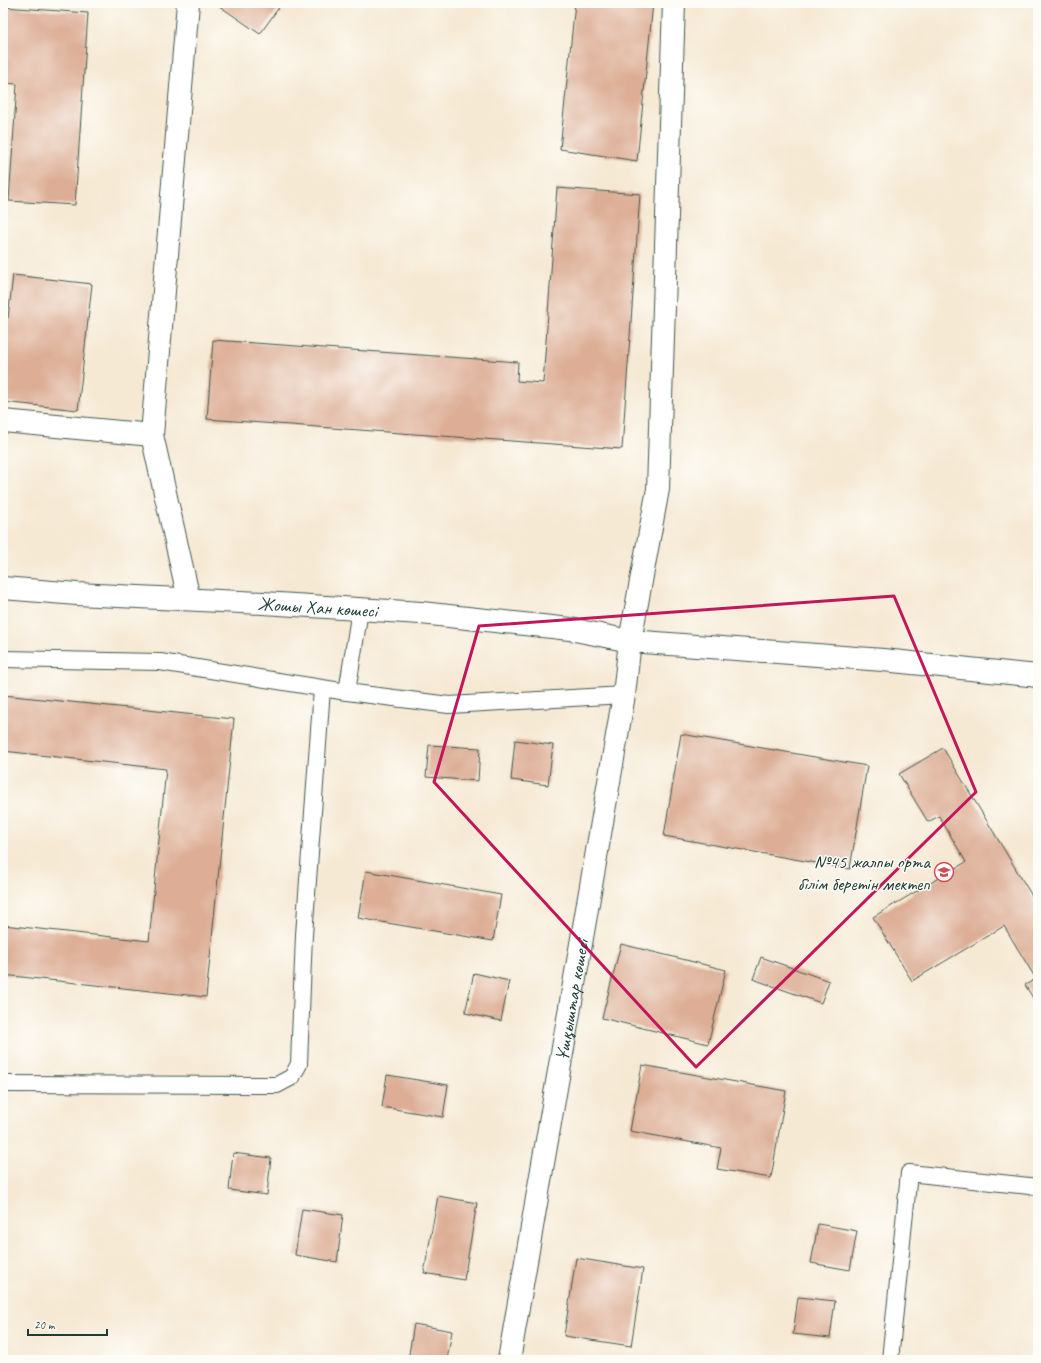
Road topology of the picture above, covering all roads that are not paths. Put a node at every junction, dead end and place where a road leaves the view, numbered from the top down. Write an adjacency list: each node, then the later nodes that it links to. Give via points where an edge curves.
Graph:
1 (188, 3): 4 (street)
2 (674, 3): 8 (street, Ұшқыштар көшесі, via 658,489)
3 (3, 421): 4 (street)
4 (152, 435): 6 (street)
5 (3, 588): 6 (street, Жошы Хан көшесі)
6 (189, 599): 7 (street, Жошы Хан көшесі)
7 (360, 610): 8 (street, Жошы Хан көшесі, via 519,623); 12 (lane)
8 (630, 640): 10 (street, Жошы Хан көшесі, via 883,660); 13 (street, Ұшқыштар көшесі)
9 (3, 659): 11 (lane, via 160,662)
10 (1038, 676)
11 (322, 689): 12 (lane); 14 (lane, via 304,935 299,1064 292,1077 276,1085)
12 (347, 692): 13 (lane, via 449,705)
13 (624, 695): 16 (street, Ұшқыштар көшесі)
14 (3, 1084)
15 (1038, 1187): 17 (lane, via 909,1173)
16 (509, 1360)
17 (890, 1360)

